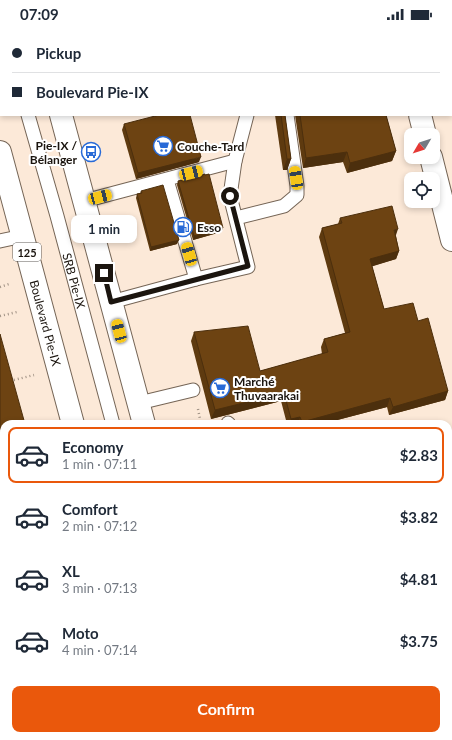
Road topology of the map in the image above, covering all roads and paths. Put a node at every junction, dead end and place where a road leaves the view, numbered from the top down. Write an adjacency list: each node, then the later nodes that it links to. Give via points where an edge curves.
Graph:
1 (28, 116): 28 (lane, SRB Pie-IX)
2 (60, 116): 12 (main road)
3 (247, 116): 8 (lane)
4 (287, 116): 13 (lane, via 297,195 284,206)
5 (420, 116): 6 (main road)
6 (423, 128)
7 (0, 152): 14 (main road, Boulevard Pie-IX / 125)
8 (236, 161): 10 (lane); 13 (lane, via 230,196)
9 (433, 164): 11 (main road)
10 (167, 180): 12 (lane); 17 (lane)
11 (446, 196): 15 (main road)
12 (84, 201): 20 (main road)
13 (236, 218): 17 (lane, via 248,266)
14 (23, 236): 16 (lane); 27 (main road, Boulevard Pie-IX / 125)
15 (452, 240)
16 (0, 241)
17 (196, 279): 20 (lane)
18 (13, 283): 19 (path)
19 (0, 286)
20 (111, 302): 26 (main road)
21 (20, 311): 22 (path)
22 (0, 316)
23 (38, 374): 24 (path)
24 (7, 382)
25 (193, 390): 26 (lane)
26 (139, 403): 29 (main road)
27 (72, 420)
28 (111, 420)
29 (143, 420)

